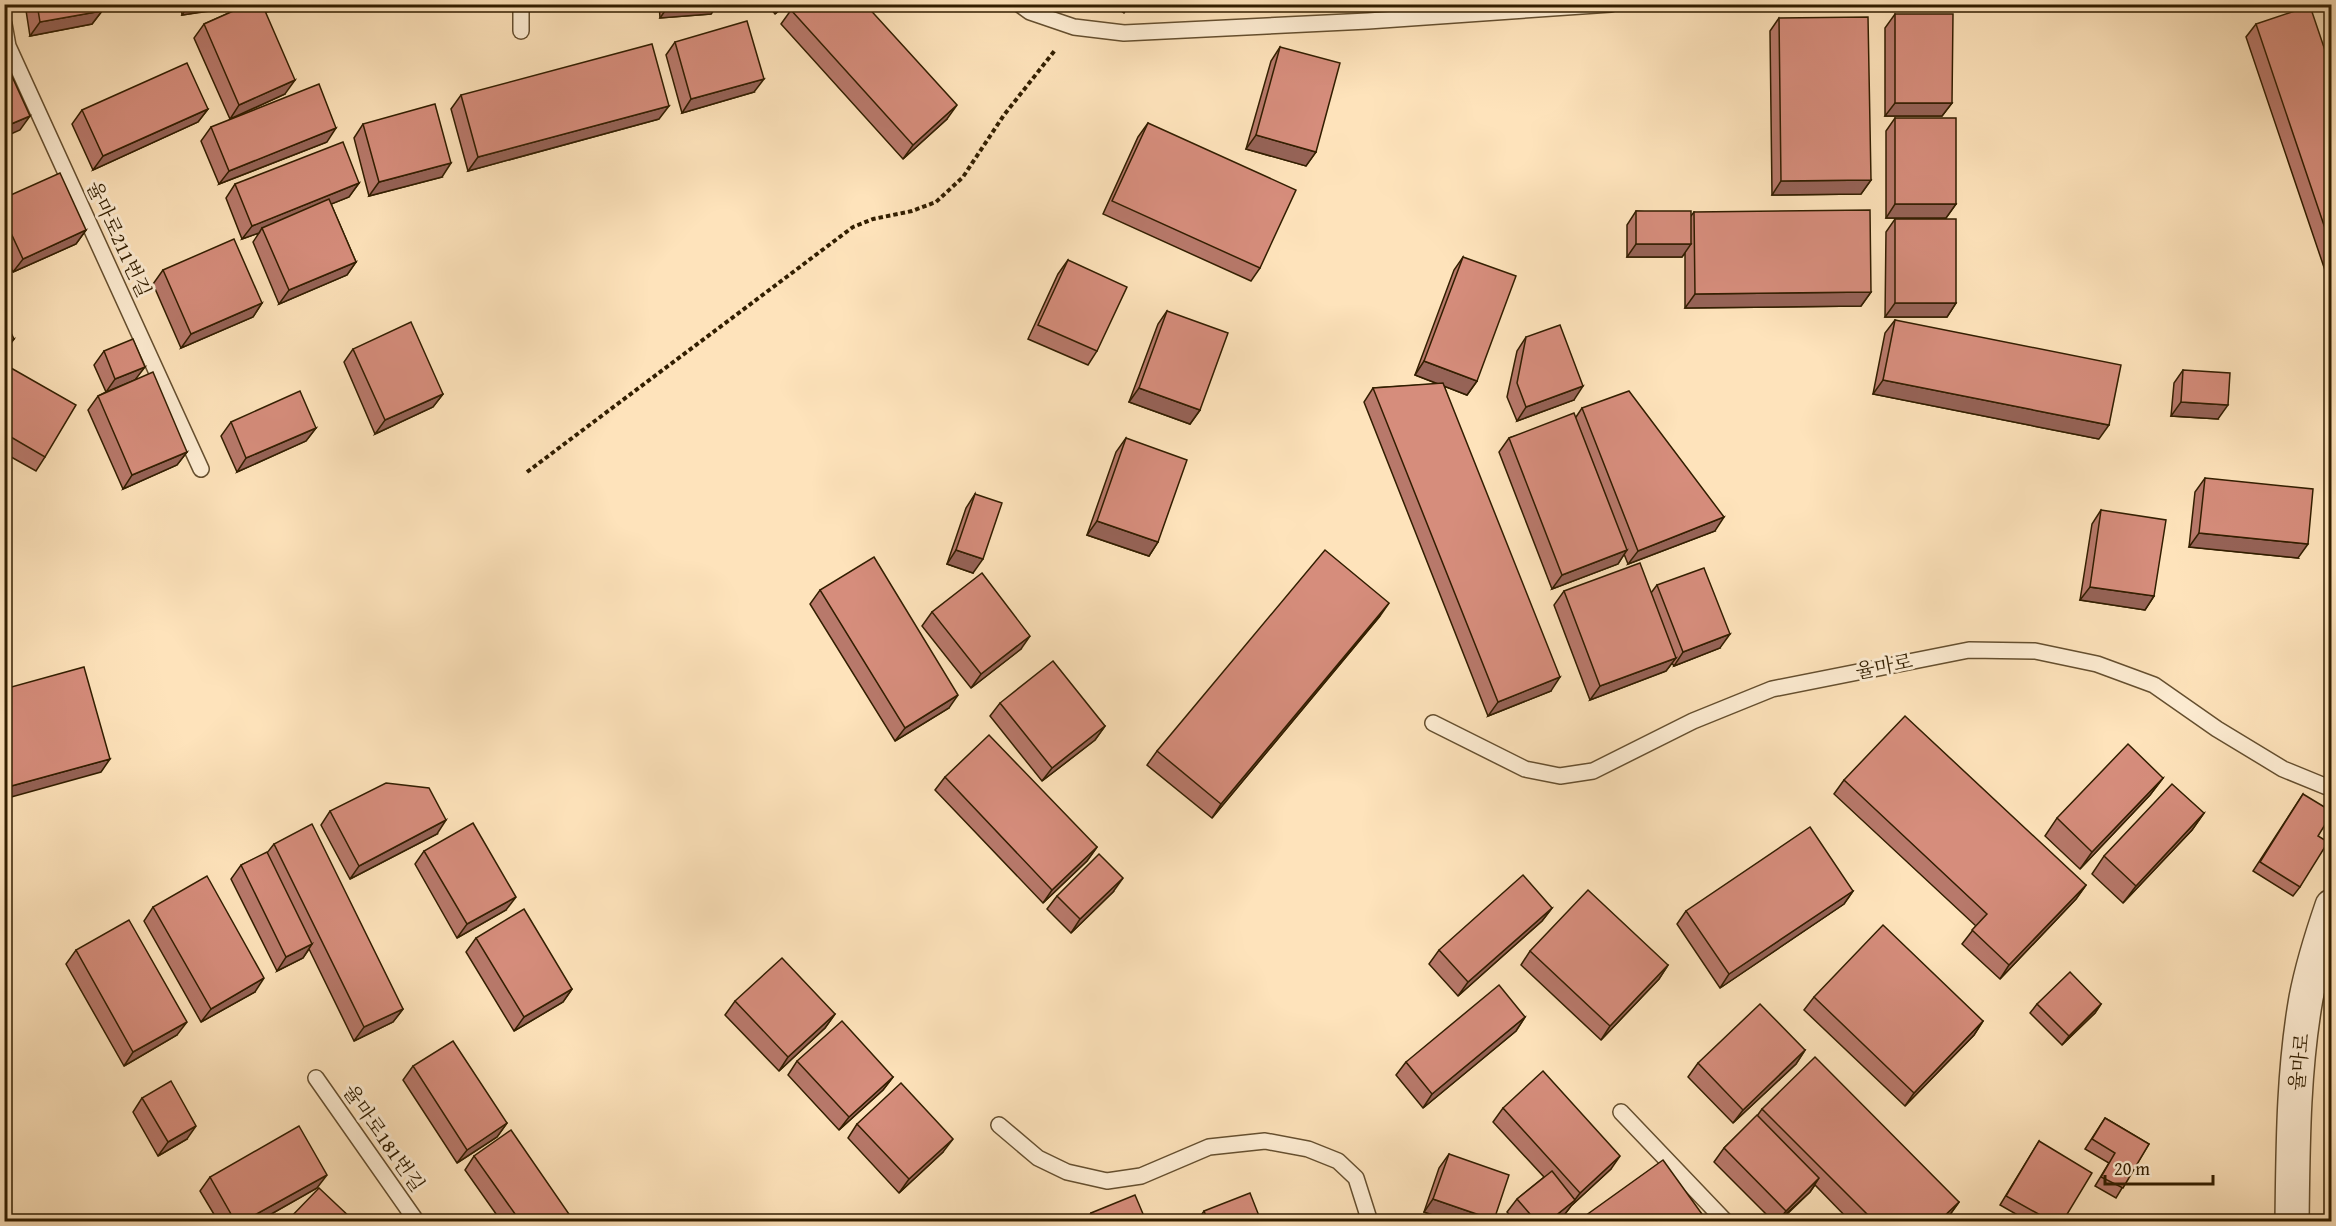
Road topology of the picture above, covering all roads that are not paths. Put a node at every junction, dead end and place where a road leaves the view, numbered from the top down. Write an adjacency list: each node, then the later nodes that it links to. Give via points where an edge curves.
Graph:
1 (521, 4): 5 (lane)
2 (1019, 4): 3 (lane, via 1030,12 1074,27 1124,33)
3 (1611, 4)
4 (4, 24): 6 (lane, 율마로211번길, via 8,46)
5 (521, 32)
6 (201, 470)
7 (1433, 723): 8 (lane, 율마로, via 1525,770 1560,776 1593,771 1693,721 1772,689 1969,650 2035,651 2097,664 2154,685 2283,769)
8 (2331, 789)
9 (2331, 906): 16 (street, 율마로, via 2306,997 2292,1154)
10 (316, 1078): 13 (lane, 율마로181번길)
11 (1621, 1112): 15 (lane)
12 (999, 1125): 14 (lane, via 1038,1158 1067,1172 1107,1181 1141,1176 1209,1146 1264,1141 1308,1149 1338,1161 1356,1178)
13 (417, 1221)
14 (1370, 1221)
15 (1726, 1221)
16 (2292, 1221)

